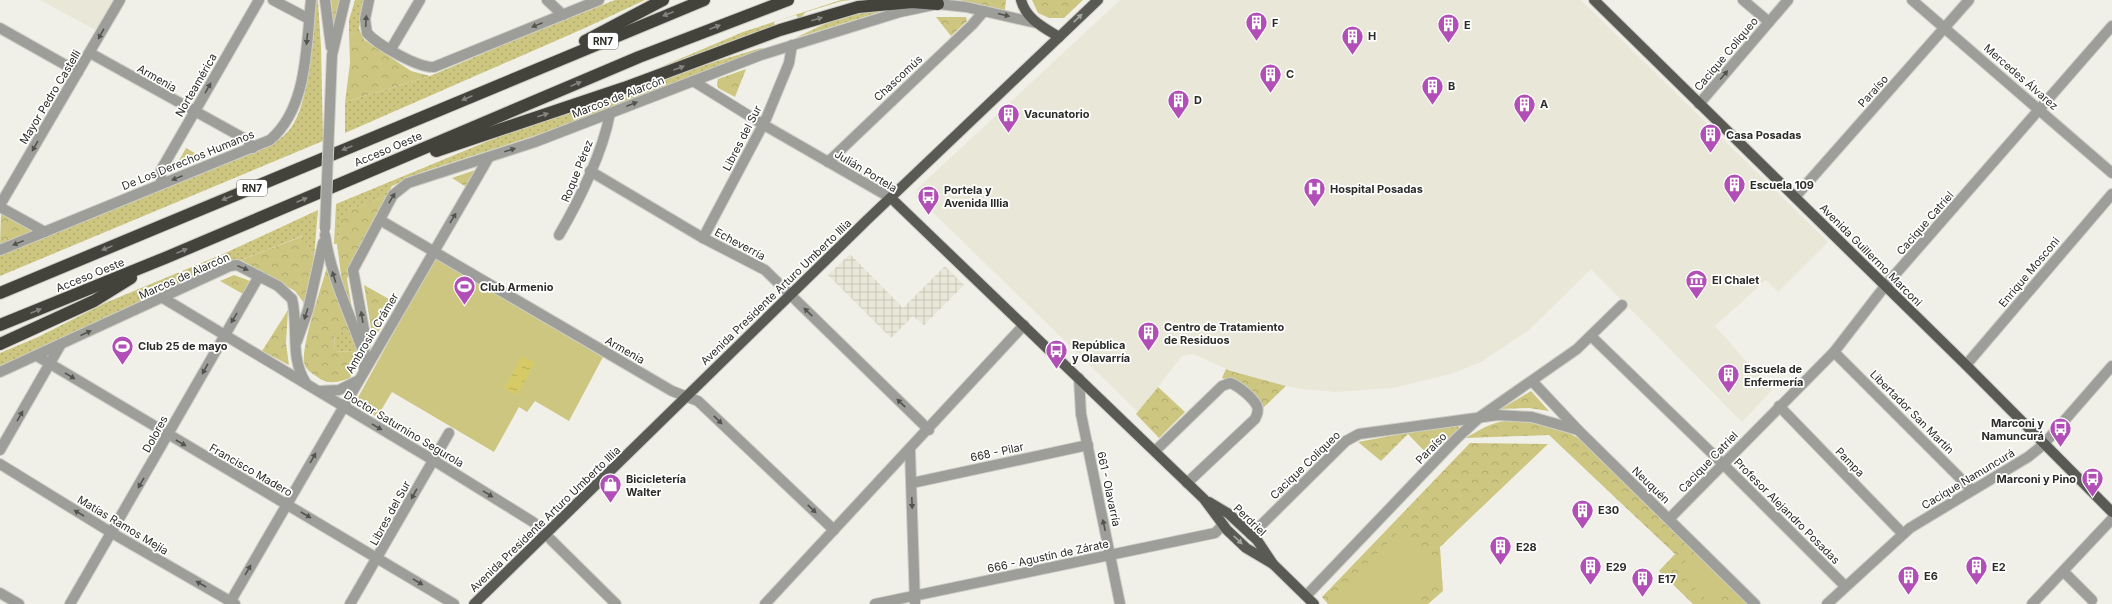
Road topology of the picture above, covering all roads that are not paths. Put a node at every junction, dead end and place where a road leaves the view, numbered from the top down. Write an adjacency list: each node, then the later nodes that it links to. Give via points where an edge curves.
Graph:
1 (120, 0): 33 (street, Mayor Pedro Castelli, one-way to 33)
2 (259, 0): 40 (street, Norteamérica, one-way to 2)
3 (273, 0): 24 (street)
4 (311, 0): 24 (street, De Los Derechos Humanos)
5 (325, 0): 34 (street)
6 (345, 0): 34 (street)
7 (369, 0): 32 (street, one-way to 7, via 367,33 365,19)
8 (420, 0): 32 (street)
9 (547, 0): 23 (street)
10 (664, 0): 37 (highway)
11 (704, 0): 37 (highway, Acceso Oeste / RN7, one-way to 37)
12 (788, 0): 48 (highway, Acceso Oeste / RN7, one-way to 12, via 639,57)
13 (1021, 0): 26 (main road, Marcos de Alarcón, via 1027,14)
14 (1098, 0): 30 (main road, Avenida Presidente Arturo Umberto Illia, one-way to 14)
15 (1594, 0): 38 (main road, Avenida Guillermo Marconi)
16 (1743, 0): 25 (street)
17 (1788, 0): 25 (street, Cacique Coliqueo)
18 (1912, 0): 28 (street, Mercedes Álvarez)
19 (1969, 0): 28 (street, Paraíso)
20 (593, 1): 23 (street)
21 (938, 4): 22 (street, Marcos de Alarcón); 31 (street, Marcos de Alarcón, via 900,12); 48 (highway, one-way to 21, via 624,88 787,28 858,7 912,2)
22 (984, 11): 26 (street, Marcos de Alarcón, one-way to 26); 45 (street, Chascomús)
23 (563, 15): 32 (street, one-way to 32, via 434,67 418,65)
24 (309, 19): 43 (street, De Los Derechos Humanos, one-way to 43, via 304,64 296,100 276,134)
25 (1769, 22): 38 (street, Cacique Coliqueo, one-way to 25)
26 (1036, 23): 30 (main road, Marcos de Alarcón)
27 (2112, 26): 39 (street, Cacique Catriel)
28 (1945, 27): 39 (street, Mercedes Álvarez); 51 (street, Paraíso)
29 (0, 28): 35 (street)
30 (1059, 37): 52 (main road, Avenida Presidente Arturo Umberto Illia)
31 (792, 45): 36 (street, Marcos de Alarcón); 42 (street, Libres del Sur, via 789,63)
32 (391, 49)
33 (90, 53): 35 (street, Mayor Pedro Castelli); 40 (street, Armenia)
34 (332, 55): 56 (street, bridge)
35 (78, 72): 53 (street, Mayor Pedro Castelli, one-way to 53)
36 (693, 81): 41 (street, Marcos de Alarcón, one-way to 36); 42 (street, Julián Portela)
37 (503, 83): 62 (highway, Acceso Oeste / RN7, one-way to 62)
38 (1699, 104): 51 (main road, Avenida Guillermo Marconi)
39 (2040, 110): 47 (street, Mercedes Álvarez); 64 (street, Cacique Catriel)
40 (194, 112): 43 (street, Armenia, via 247,140); 49 (street, Norteamérica, via 161,170)
41 (610, 113): 44 (street, Marcos de Alarcón, one-way to 41); 46 (street, Roque Pérez)
42 (764, 125): 45 (street, Julián Portela); 58 (street, Libres del Sur)
43 (252, 148): 49 (street, De Los Derechos Humanos, one-way to 49)
44 (489, 157): 54 (street, Marcos de Alarcón, one-way to 44, via 393,195 408,183); 60 (street, Ambrosio Crámer, one-way to 44)
45 (828, 162): 52 (street, Julián Portela)
46 (590, 171): 57 (street, Roque Pérez, via 573,211); 58 (street, Echeverría)
47 (2112, 173)
48 (347, 180): 61 (highway, Acceso Oeste / RN7, one-way to 48)
49 (161, 184): 55 (street, De Los Derechos Humanos)
50 (2112, 194): 81 (street, Enrique Mosconi)
51 (1795, 197): 64 (main road, Avenida Guillermo Marconi)
52 (890, 198): 67 (main road, Avenida Presidente Arturo Umberto Illia); 71 (main road, Julián Portela)
53 (0, 206): 55 (street)
54 (380, 220): 60 (street, Armenia); 77 (street, Marcos de Alarcón, one-way to 54, via 365,335 353,270)
55 (45, 232): 59 (street, De Los Derechos Humanos, one-way to 59)
56 (325, 232): 76 (street, one-way to 76, via 308,310); 77 (street, one-way to 56, via 338,290 329,260)
57 (559, 235)
58 (703, 238): 67 (street, Echeverría, via 765,270)
59 (0, 250)
60 (433, 252): 83 (street, Ambrosio Crámer); 89 (street, Armenia, via 672,391)
61 (165, 258): 70 (highway, Acceso Oeste / RN7, one-way to 61); 74 (highway, via 94,301)
62 (44, 274): 65 (highway); 66 (highway, Acceso Oeste / RN7)
63 (259, 276): 68 (street, Marcos de Alarcón, one-way to 63, via 230,266 237,265); 72 (street, Dolores, one-way to 72); 76 (street, Marcos de Alarcón, via 278,286 292,299)
64 (1885, 286): 78 (street, Cacique Catriel); 81 (main road, Avenida Guillermo Marconi)
65 (0, 287)
66 (0, 293)
67 (791, 295): 89 (main road, Avenida Presidente Arturo Umberto Illia); 93 (street, Echeverría, one-way to 67)
68 (163, 298): 72 (street, Doctor Saturnino Segurola); 75 (street, Marcos de Alarcón, one-way to 68)
69 (1622, 305): 73 (street, Paraíso)
70 (0, 325)
71 (1024, 325): 85 (main road, Julián Portela); 93 (street)
72 (224, 335): 88 (street, Doctor Saturnino Segurola); 96 (street, Dolores, one-way to 96)
73 (1592, 336): 87 (street, Paraíso); 104 (street, Profesor Alejandro Posadas)
74 (0, 344)
75 (61, 344): 79 (street, Marcos de Alarcón); 80 (street)
76 (295, 349): 88 (street, Marcos de Alarcón, via 299,370)
77 (363, 352): 83 (street, Marcos de Alarcón)
78 (1834, 352): 90 (street, Cacique Catriel); 107 (street, Libertador San Martín)
79 (37, 356): 80 (street, Francisco Madero); 84 (street, Marcos de Alarcón)
80 (50, 364): 96 (street, Francisco Madero, one-way to 96); 99 (street, one-way to 80)
81 (1966, 365): 97 (main road, Avenida Guillermo Marconi)
82 (2112, 366): 97 (street, Cacique Namuncurá)
83 (364, 370): 86 (street, Ambrosio Crámer)
84 (0, 372)
85 (1079, 378): 98 (street, 661 - Olavarría, via 1081,414); 101 (main road, Julián Portela)
86 (358, 380): 88 (street, via 331,392); 91 (street, Ambrosio Crámer)
87 (1532, 382): 92 (street, Paraíso); 94 (street, Neuquén)
88 (312, 388): 91 (street, Doctor Saturnino Segurola)
89 (688, 396): 114 (street, Armenia, one-way to 114, via 698,401); 116 (main road, Avenida Presidente Arturo Umberto Illia)
90 (1779, 406): 104 (street, Cacique Catriel); 117 (street, Pampa)
91 (343, 407): 102 (street, Doctor Saturnino Segurola, one-way to 102); 109 (street, Ambrosio Crámer, one-way to 91)
92 (1481, 416): 94 (street, Cacique Coliqueo, via 1532,417); 118 (street, Cacique Coliqueo, via 1359,434 1346,441); 125 (street, Paraíso)
93 (929, 430): 100 (street)
94 (1578, 430): 111 (street, Neuquén)
95 (449, 433): 102 (street, Libres del Sur)
96 (168, 435): 109 (street, Francisco Madero, one-way to 109); 115 (street, Dolores, one-way to 115)
97 (2043, 444): 107 (street, Cacique Namuncurá, via 2028,457); 110 (main road, Avenida Guillermo Marconi)
98 (1088, 445): 105 (street, 668 - Pilar); 119 (street, 661 - Olavarría, one-way to 98)
99 (0, 450)
100 (910, 450): 105 (street); 114 (street)
101 (1155, 451): 106 (main road, Julián Portela); 106 (street, via 1222,386 1230,384 1242,390 1257,406 1255,419)
102 (433, 460): 116 (street, Doctor Saturnino Segurola, one-way to 116, via 533,522); 120 (street, Libres del Sur, one-way to 120)
103 (0, 464): 115 (street, Matías Ramos Mejía, one-way to 103)
104 (1723, 464): 111 (street, Cacique Catriel); 123 (street, Profesor Alejandro Posadas)
105 (912, 483): 126 (street, one-way to 126)
106 (1187, 483): 108 (main road, Julián Portela)
107 (1972, 490): 117 (street, Cacique Namuncurá)
108 (1204, 499): 113 (main road); 118 (main road, Perdriel, via 1229,514)
109 (286, 504): 120 (street, Francisco Madero, one-way to 120); 128 (street, Ambrosio Crámer, one-way to 109)
110 (2112, 512)
111 (1669, 519): 139 (street, Neuquén)
112 (2112, 519): 122 (street)
113 (1223, 525): 119 (street, 666 - Agustín de Zárate, via 1215,533); 121 (main road, one-way to 121, via 1246,548)
114 (834, 530): 135 (street)
115 (112, 533): 128 (street, Matías Ramos Mejía, one-way to 115); 130 (street, Dolores)
116 (546, 534): 133 (main road, Avenida Presidente Arturo Umberto Illia); 134 (street, Doctor Saturnino Segurola)
117 (1903, 534): 123 (street, Cacique Namuncurá)
118 (1251, 535): 121 (main road, Perdriel)
119 (1110, 555): 126 (street, 666 - Agustín de Zárate); 137 (street, 661 - Olavarría)
120 (378, 558): 131 (street, Libres del Sur); 132 (street, Francisco Madero, one-way to 132)
121 (1273, 564): 125 (main road)
122 (2064, 572): 127 (street); 141 (street)
123 (1845, 586): 140 (street, Cacique Namuncurá)
124 (0, 593): 129 (street)
125 (1306, 596): 138 (main road)
126 (915, 600): 136 (street, 666 - Agustín de Zárate)
127 (2092, 600)
128 (231, 603)
129 (19, 604)
130 (70, 604)
131 (350, 604)
132 (454, 604)
133 (474, 604)
134 (616, 604)
135 (765, 604)
136 (874, 604)
137 (1120, 604)
138 (1314, 604)
139 (1755, 604)
140 (1827, 604)
141 (2032, 604)

